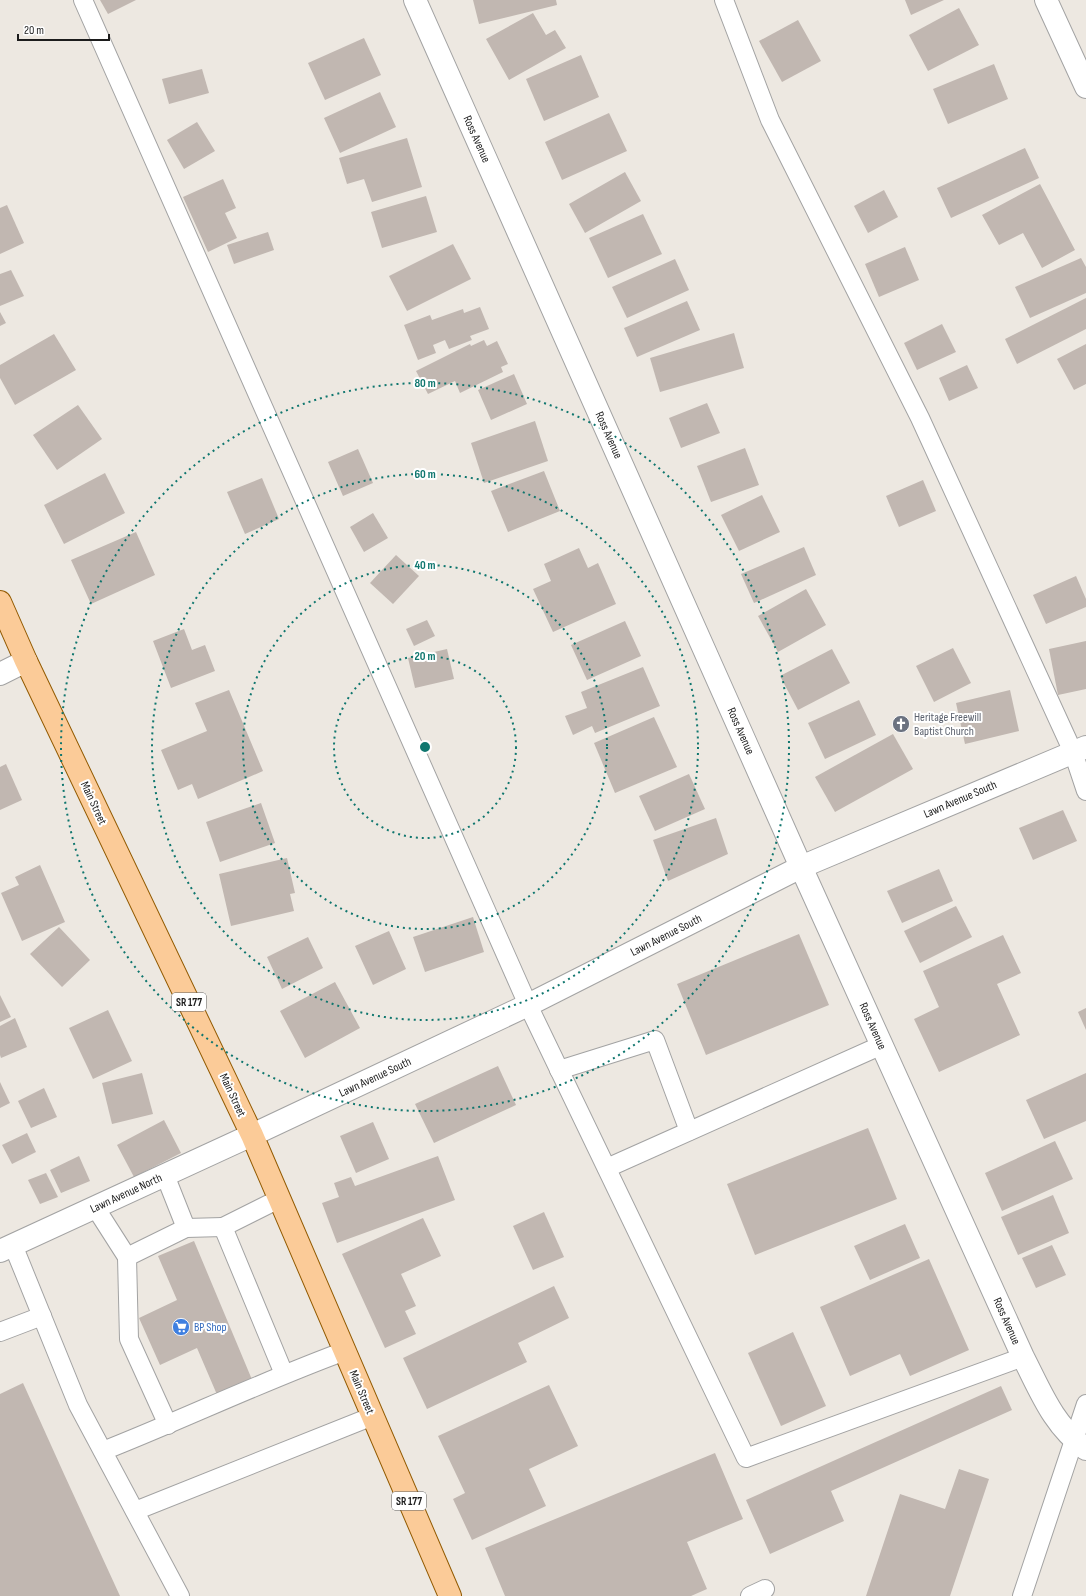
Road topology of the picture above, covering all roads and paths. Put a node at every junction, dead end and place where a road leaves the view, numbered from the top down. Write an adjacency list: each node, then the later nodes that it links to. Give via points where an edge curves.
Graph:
1 (83, 0): 12 (lane)
2 (415, 0): 11 (street, Ross Avenue)
3 (724, 0): 9 (lane, via 770,120 920,418)
4 (1046, 0): 5 (street)
5 (1086, 88)
6 (0, 602): 7 (main road, Main Street / SR 177)
7 (26, 661): 8 (street); 16 (main road, Main Street / SR 177)
8 (0, 674)
9 (1079, 749): 10 (lane); 11 (street, Lawn Avenue South)
10 (1086, 790)
11 (801, 867): 12 (street, Lawn Avenue South); 13 (street, Ross Avenue)
12 (528, 1005): 14 (lane); 16 (street, Lawn Avenue South)
13 (882, 1045): 15 (lane); 28 (street, Ross Avenue)
14 (559, 1070): 15 (lane, via 654,1040); 17 (lane)
15 (689, 1131): 17 (lane)
16 (252, 1135): 18 (street, Lawn Avenue North); 19 (main road, Main Street / SR 177)
17 (607, 1168): 28 (lane, via 746,1458)
18 (165, 1175): 20 (street, Lawn Avenue North); 22 (lane)
19 (279, 1199): 21 (lane); 27 (main road, Main Street / SR 177)
20 (95, 1207): 23 (street, Lawn Avenue North); 24 (lane)
21 (223, 1227): 22 (lane); 29 (lane)
22 (186, 1228): 24 (lane)
23 (7, 1248): 25 (lane)
24 (127, 1257): 32 (lane, via 129,1339)
25 (42, 1316): 26 (lane); 34 (lane, via 78,1405)
26 (0, 1332)
27 (345, 1351): 29 (lane); 31 (main road, Main Street / SR 177)
28 (1023, 1357): 33 (street, Ross Avenue, via 1056,1420)
29 (284, 1374): 32 (lane)
30 (1086, 1404): 33 (lane)
31 (373, 1416): 35 (lane); 37 (main road, Main Street / SR 177)
32 (168, 1425): 34 (lane)
33 (1080, 1444): 38 (lane)
34 (103, 1451): 35 (lane)
35 (135, 1511): 36 (lane)
36 (180, 1596)
37 (450, 1596)
38 (1022, 1596)

